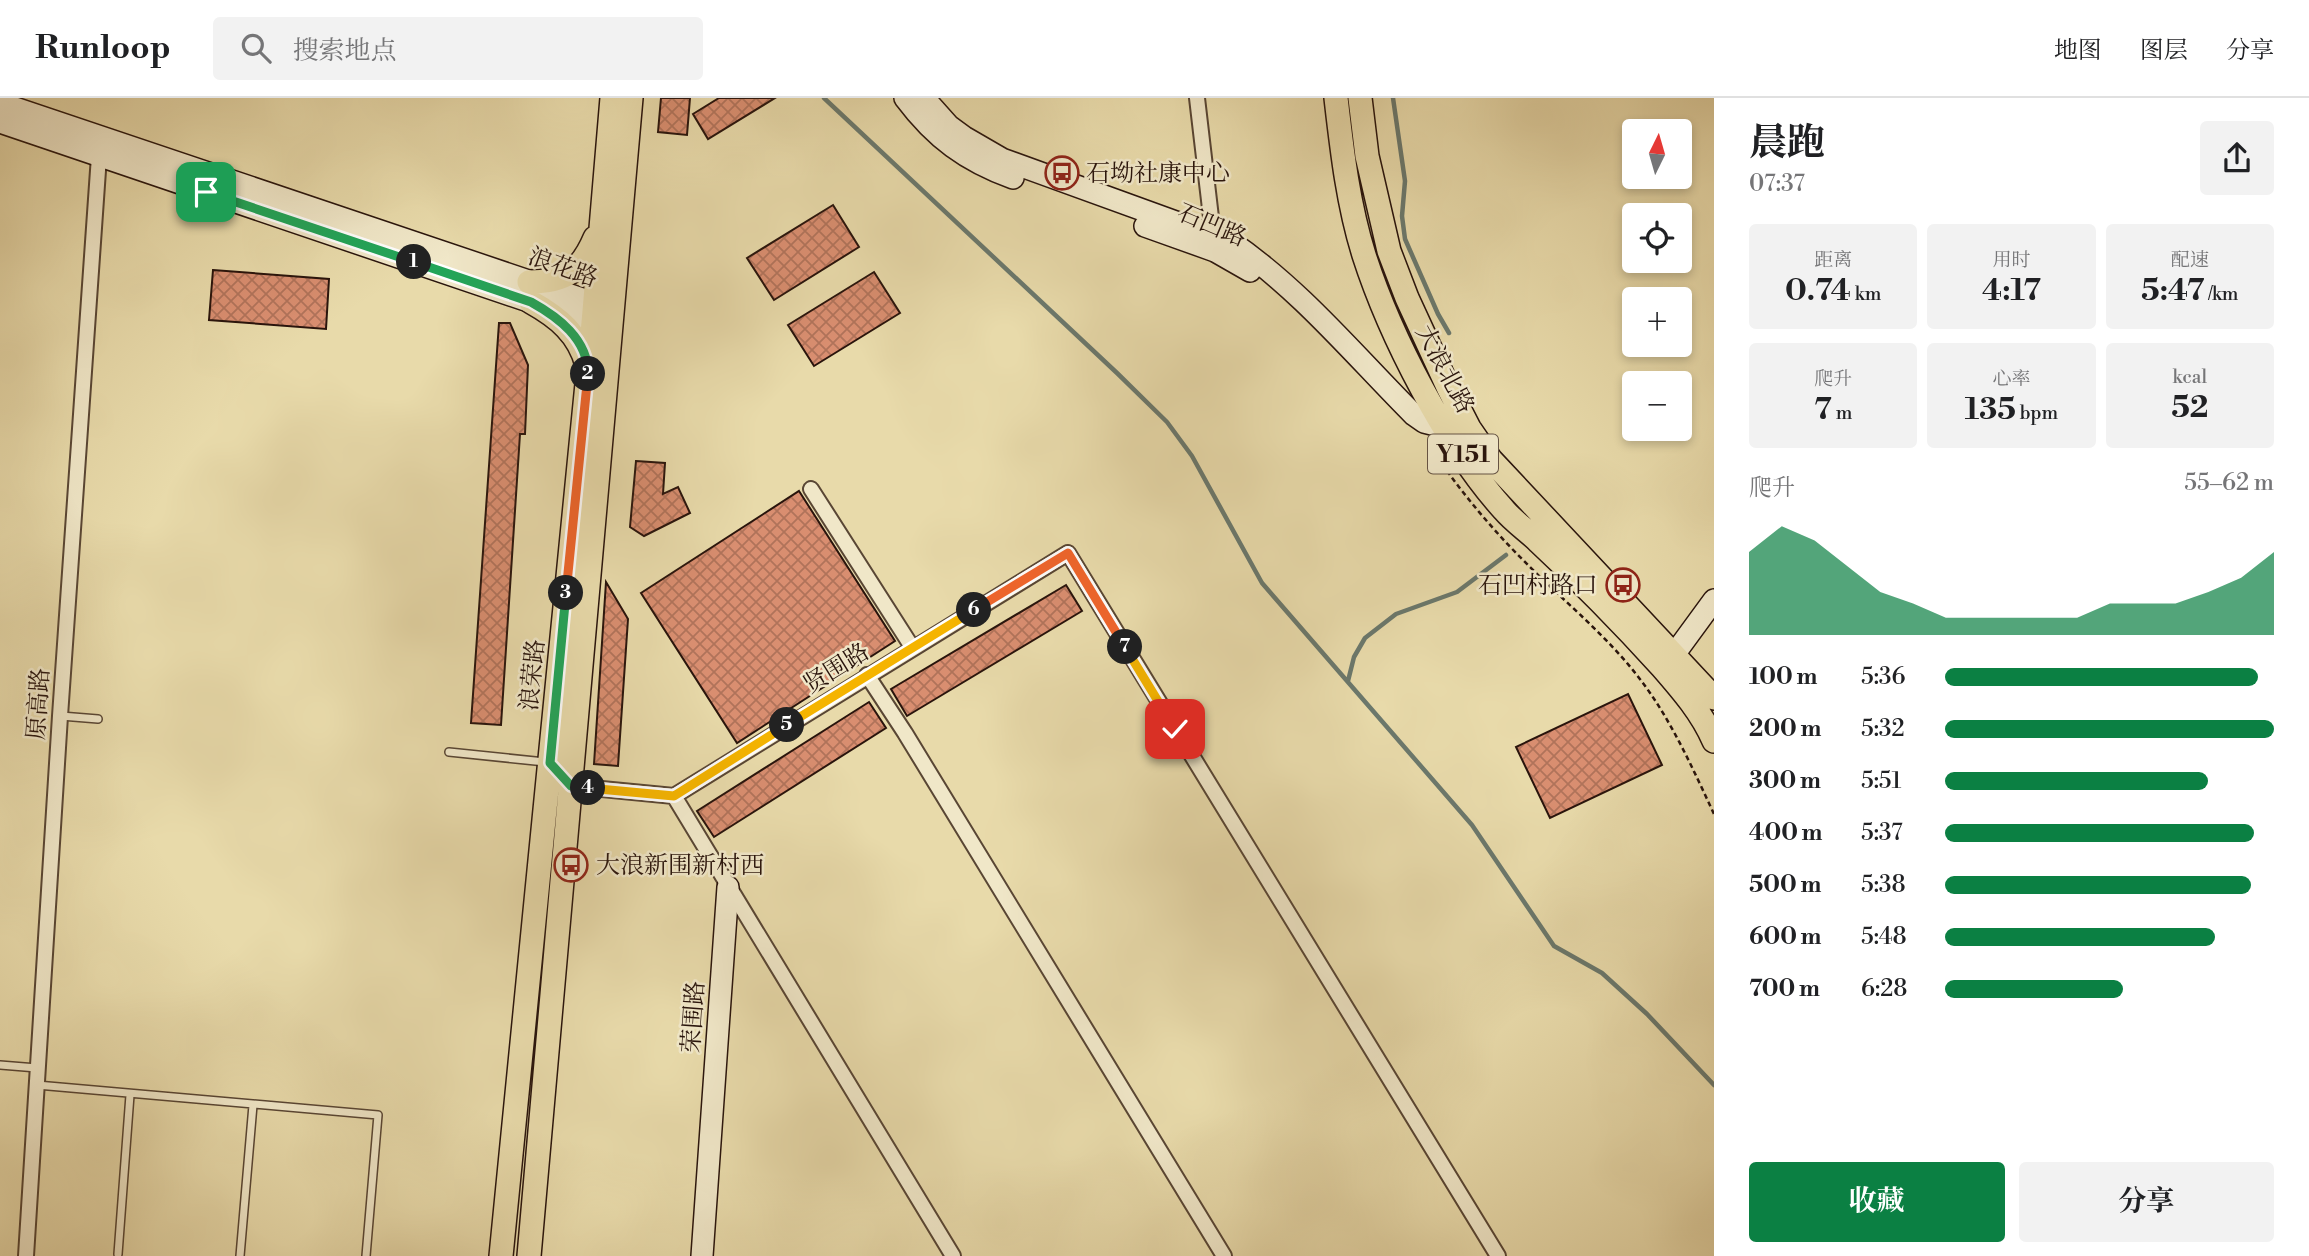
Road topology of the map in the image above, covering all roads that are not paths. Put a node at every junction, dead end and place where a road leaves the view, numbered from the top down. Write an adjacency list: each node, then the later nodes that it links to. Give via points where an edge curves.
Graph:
1 (612, 98): 11 (main road, 浪荣路)
2 (631, 98): 14 (main road, 浪荣路)
3 (905, 98): 12 (main road, 石凹路, via 934,131 976,163)
4 (924, 98): 12 (main road, 石凹路, via 964,138 1002,159)
5 (1197, 98): 12 (street)
6 (1336, 98): 16 (main road, 大浪北路 / Y151, via 1348,187 1364,253 1391,323)
7 (1360, 98): 20 (main road, 大浪北路 / Y151, via 1367,156 1389,251 1469,428 1491,460)
8 (0, 103): 13 (main road, 浪花路)
9 (0, 122): 10 (main road, 浪花路)
10 (99, 156): 13 (main road, 浪花路); 23 (street, 原高路)
11 (601, 222): 13 (main road, via 585,258 570,274); 14 (main road, 浪荣路)
12 (1214, 243): 16 (main road, 石凹路, via 1231,242 1258,262 1402,403 1424,422 1440,426)
13 (530, 292): 14 (main road, 浪花路); 15 (main road, via 575,336)
14 (600, 315): 15 (main road, 浪荣路); 28 (main road, 浪荣路)
15 (588, 370): 27 (main road, 浪荣路)
16 (1442, 421): 20 (main road, 大浪北路 / Y151, via 1505,511 1632,634)
17 (811, 489): 19 (street)
18 (1714, 600): 20 (main road)
19 (912, 647): 21 (street, 贤围路); 45 (street, 贤围路, via 1068,553)
20 (1666, 660): 22 (main road, 大浪北路 / Y151, via 1694,675); 25 (main road, 大浪北路 / Y151)
21 (867, 675): 29 (street, 贤围路); 44 (street)
22 (1714, 698)
23 (60, 716): 24 (lane); 32 (street, 原高路)
24 (98, 719)
25 (1714, 741)
26 (449, 752): 27 (lane)
27 (550, 763): 28 (street); 40 (main road, 浪荣路)
28 (571, 786): 29 (street); 41 (main road, 浪荣路)
29 (674, 796): 30 (street)
30 (728, 887): 42 (main road, 荣围路); 43 (street)
31 (0, 1065): 32 (lane)
32 (37, 1068): 33 (street, 原高路)
33 (36, 1085): 34 (lane); 37 (street, 原高路)
34 (130, 1095): 35 (lane); 36 (lane)
35 (253, 1105): 38 (lane); 39 (lane, via 378,1115)
36 (118, 1254)
37 (26, 1256)
38 (240, 1256)
39 (366, 1256)
40 (501, 1256)
41 (529, 1256)
42 (702, 1256)
43 (953, 1256)
44 (1224, 1256)
45 (1498, 1256)

